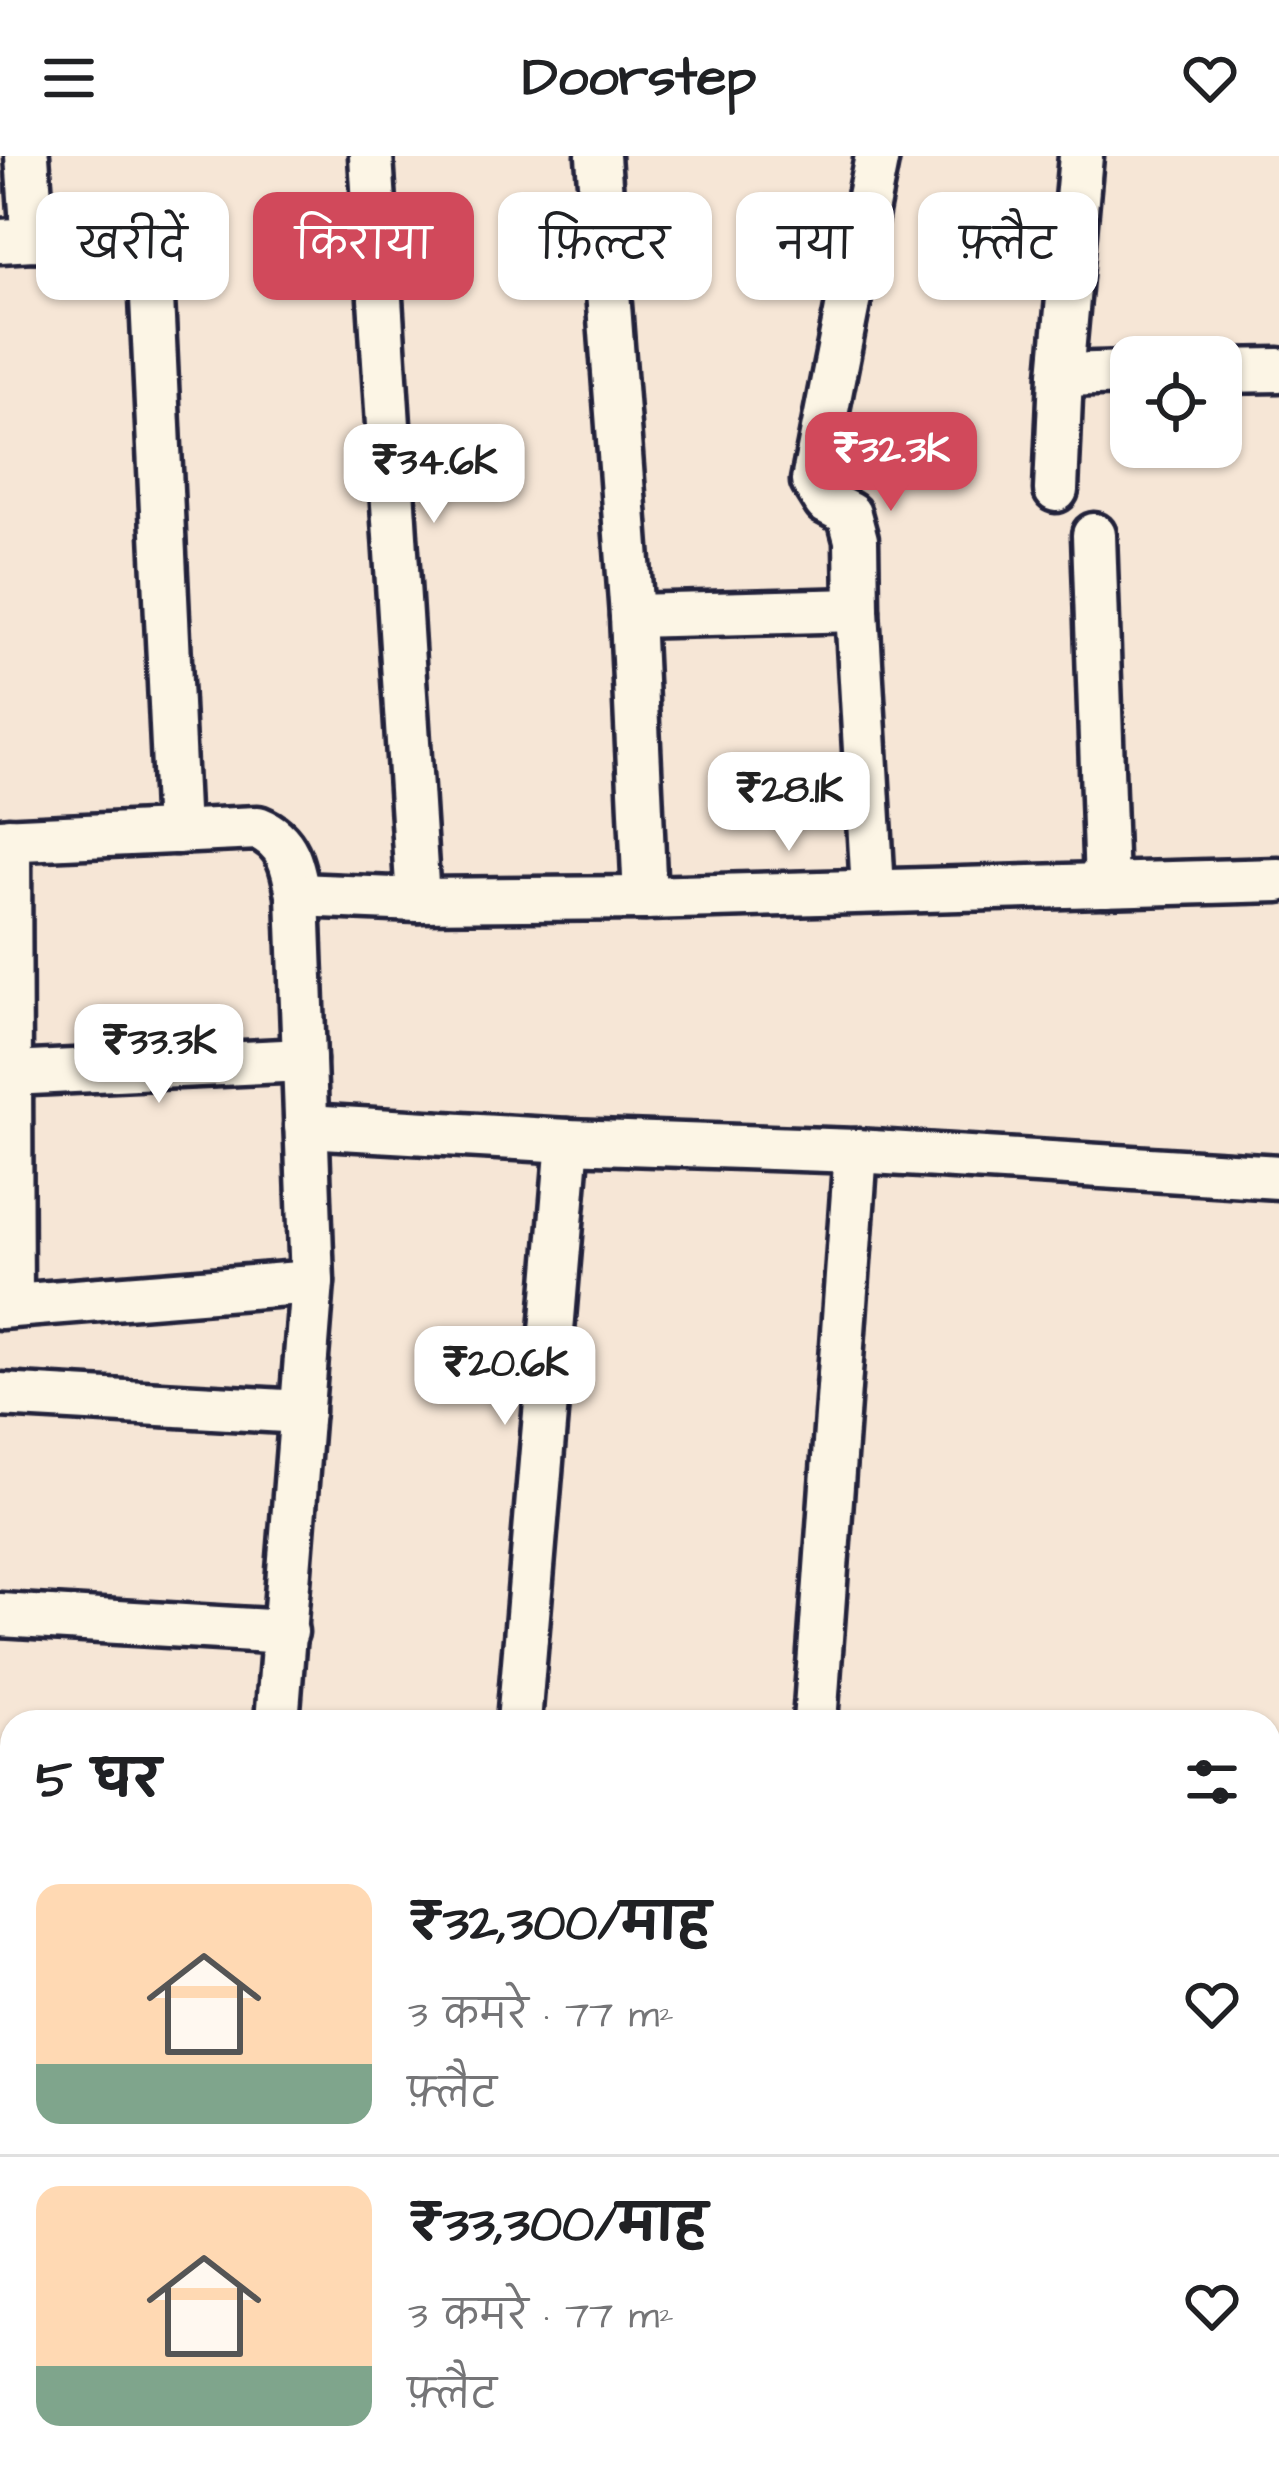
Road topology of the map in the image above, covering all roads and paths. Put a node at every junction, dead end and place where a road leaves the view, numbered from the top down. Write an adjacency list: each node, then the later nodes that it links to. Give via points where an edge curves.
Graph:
1 (27, 156): 6 (street)
2 (371, 156): 22 (street)
3 (598, 156): 14 (street)
4 (877, 156): 13 (street, via 813,481 853,520)
5 (1081, 156): 10 (street)
6 (16, 240): 15 (street, via 138,244 150,255)
7 (1279, 370): 8 (street)
8 (1242, 371)
9 (1110, 374): 10 (street)
10 (1061, 375): 11 (street)
11 (1055, 490)
12 (1094, 535): 18 (street)
13 (857, 610): 14 (street); 19 (street)
14 (632, 616): 21 (street)
15 (177, 832): 16 (street); 20 (street, via 268,832 292,864)
16 (4, 840): 24 (street)
17 (1279, 880): 18 (street)
18 (1106, 885): 19 (street)
19 (873, 890): 21 (street)
20 (298, 895): 22 (street); 23 (street)
21 (645, 898): 22 (street)
22 (418, 900)
23 (304, 1060): 24 (street); 25 (street)
24 (10, 1074): 30 (street)
25 (306, 1126): 26 (street); 29 (street)
26 (568, 1141): 27 (street); 36 (street)
27 (856, 1151): 28 (street); 37 (street)
28 (1279, 1178)
29 (312, 1282): 30 (street); 32 (street)
30 (6, 1306)
31 (0, 1395): 32 (street)
32 (302, 1412): 34 (street)
33 (0, 1615): 34 (street)
34 (286, 1632): 35 (street)
35 (278, 1710)
36 (520, 1710)
37 (816, 1710)

